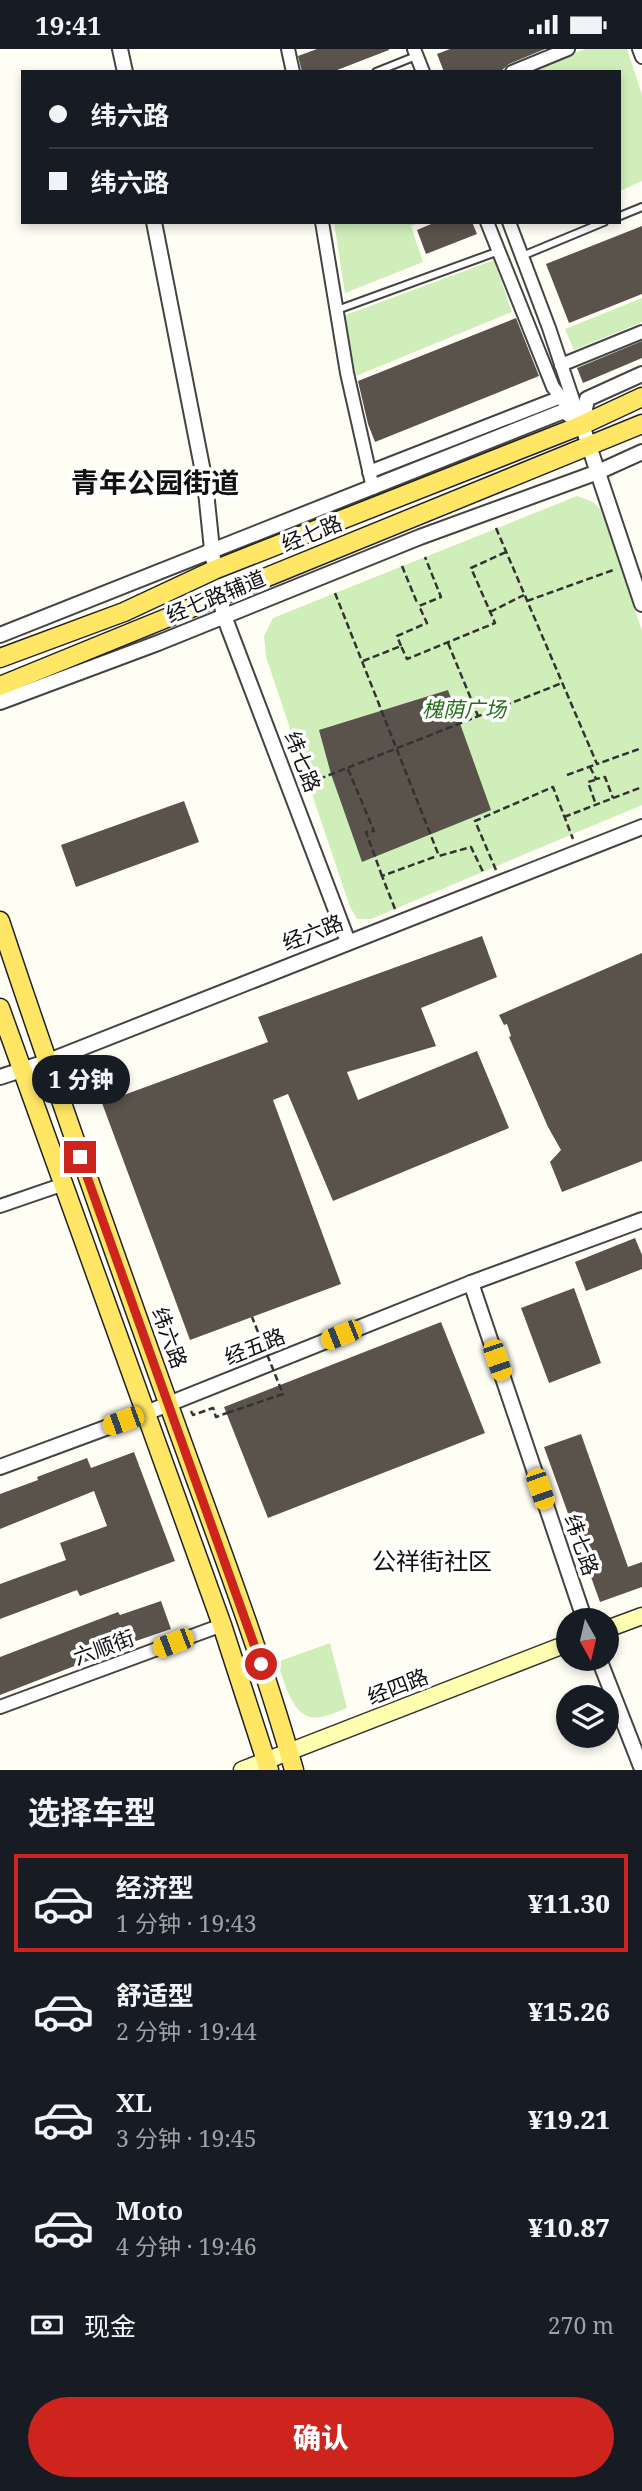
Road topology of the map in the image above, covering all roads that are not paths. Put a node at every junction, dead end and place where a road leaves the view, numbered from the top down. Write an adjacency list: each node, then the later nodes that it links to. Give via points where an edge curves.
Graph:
1 (120, 49): 7 (street)
2 (288, 49): 8 (street)
3 (568, 49): 11 (street)
4 (639, 49): 6 (street)
5 (415, 53): 9 (lane); 10 (street)
6 (642, 57)
7 (125, 70)
8 (293, 70)
9 (380, 70)
10 (422, 70)
11 (517, 70)
12 (642, 207): 13 (lane)
13 (621, 216)
14 (154, 224): 34 (street, via 205,482)
15 (322, 224): 21 (street)
16 (488, 224): 19 (street)
17 (510, 224): 20 (street)
18 (599, 224): 20 (lane)
19 (499, 251): 21 (lane); 25 (street)
20 (522, 256): 23 (street)
21 (336, 310): 31 (street)
22 (642, 333): 23 (street)
23 (561, 365): 28 (street)
24 (642, 374): 28 (street, via 587,399)
25 (561, 397): 28 (street); 31 (street)
26 (642, 397): 28 (main road, 经七路)
27 (642, 424): 29 (main road, 经七路)
28 (582, 425): 29 (street); 33 (street, via 564,411); 34 (main road, 经七路)
29 (589, 445): 32 (street); 35 (main road, 经七路)
30 (642, 452): 32 (street, 经七路辅道)
31 (369, 472): 33 (street)
32 (598, 472): 36 (street); 37 (street, 经七路辅道)
33 (373, 488): 34 (street)
34 (213, 561): 38 (street); 39 (main road, 经七路, via 124,612)
35 (220, 596): 37 (street, 纬七路); 40 (main road, 经七路)
36 (642, 604)
37 (224, 616): 41 (street, 经七路辅道); 44 (street, 纬七路)
38 (0, 635)
39 (0, 658)
40 (0, 686)
41 (0, 702)
42 (642, 827): 44 (street, 经六路)
43 (0, 921): 46 (main road, 纬六路)
44 (348, 942): 46 (street, 经六路)
45 (0, 1008): 47 (main road)
46 (46, 1062): 47 (street, 经六路); 53 (main road, 纬六路)
47 (21, 1069): 48 (street, 经六路); 49 (main road)
48 (0, 1077)
49 (64, 1184): 50 (street); 54 (main road)
50 (0, 1206)
51 (642, 1220): 52 (street, 经五路)
52 (471, 1277): 53 (street, 经五路); 56 (street, 纬七路)
53 (169, 1404): 54 (street, 经五路); 63 (main road, 纬六路)
54 (146, 1413): 55 (street, 经五路); 59 (main road)
55 (0, 1467)
56 (581, 1608)
57 (642, 1616): 58 (main road)
58 (620, 1624)
59 (222, 1625): 62 (street, 六顺街); 64 (main road)
60 (556, 1648): 63 (main road, 经四路)
61 (604, 1671): 65 (street)
62 (0, 1707)
63 (289, 1752): 64 (main road, 经四路); 67 (main road, 纬六路)
64 (267, 1765): 66 (main road, 经四路)
65 (642, 1769)
66 (242, 1770)
67 (294, 1770)

